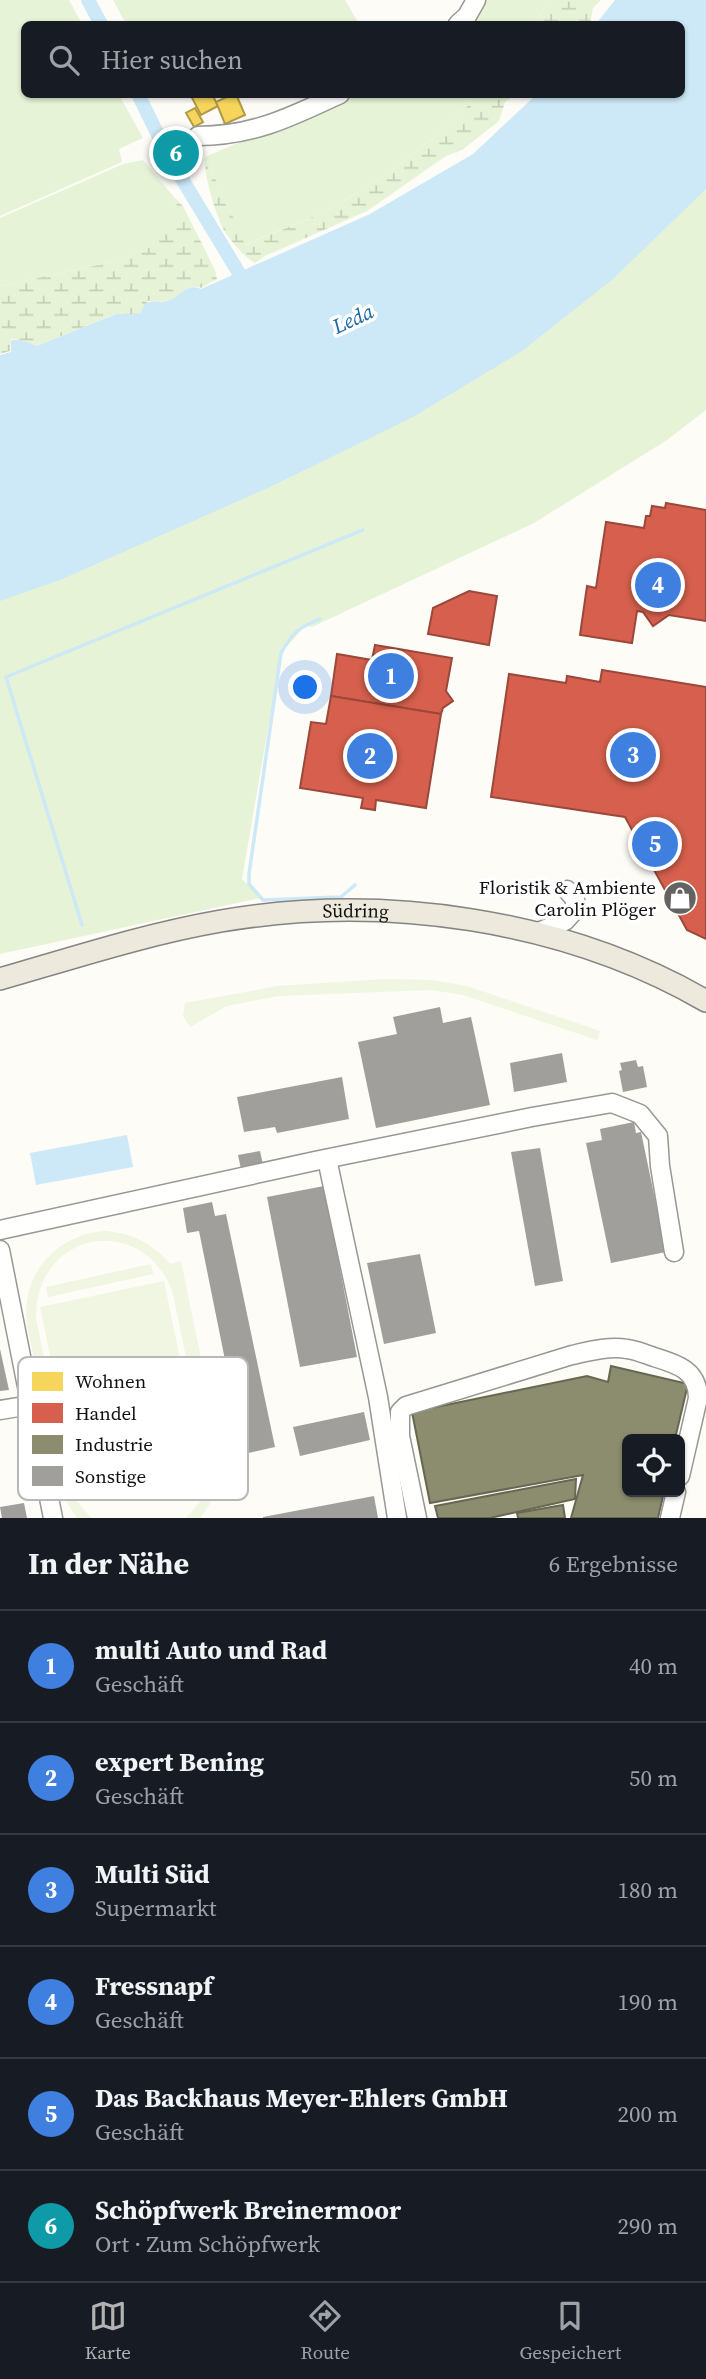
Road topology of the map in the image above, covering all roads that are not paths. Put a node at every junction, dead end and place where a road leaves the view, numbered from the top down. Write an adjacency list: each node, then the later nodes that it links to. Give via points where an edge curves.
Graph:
1 (476, 0): 2 (street)
2 (461, 21)
3 (331, 98): 4 (street, via 274,123 229,136)
4 (198, 136)
5 (567, 890): 6 (street, via 575,899 575,910 565,921)
6 (536, 933): 7 (main road, Südring, via 386,911 277,913 173,931); 8 (main road, Südring, via 632,964)
7 (0, 979)
8 (706, 1001)
9 (327, 1159): 10 (street); 12 (street, via 612,1103 640,1114 658,1136); 20 (street, via 378,1397)
10 (0, 1230)
11 (0, 1250): 13 (street)
12 (674, 1252)
13 (21, 1357)
14 (18, 1407): 15 (street)
15 (0, 1410)
16 (685, 1454): 21 (street, via 698,1398 695,1378 686,1369 627,1348 599,1349 406,1406 400,1412 400,1436)
17 (675, 1497): 22 (street)
18 (49, 1500): 19 (street)
19 (53, 1518)
20 (397, 1518)
21 (417, 1518)
22 (670, 1518)

